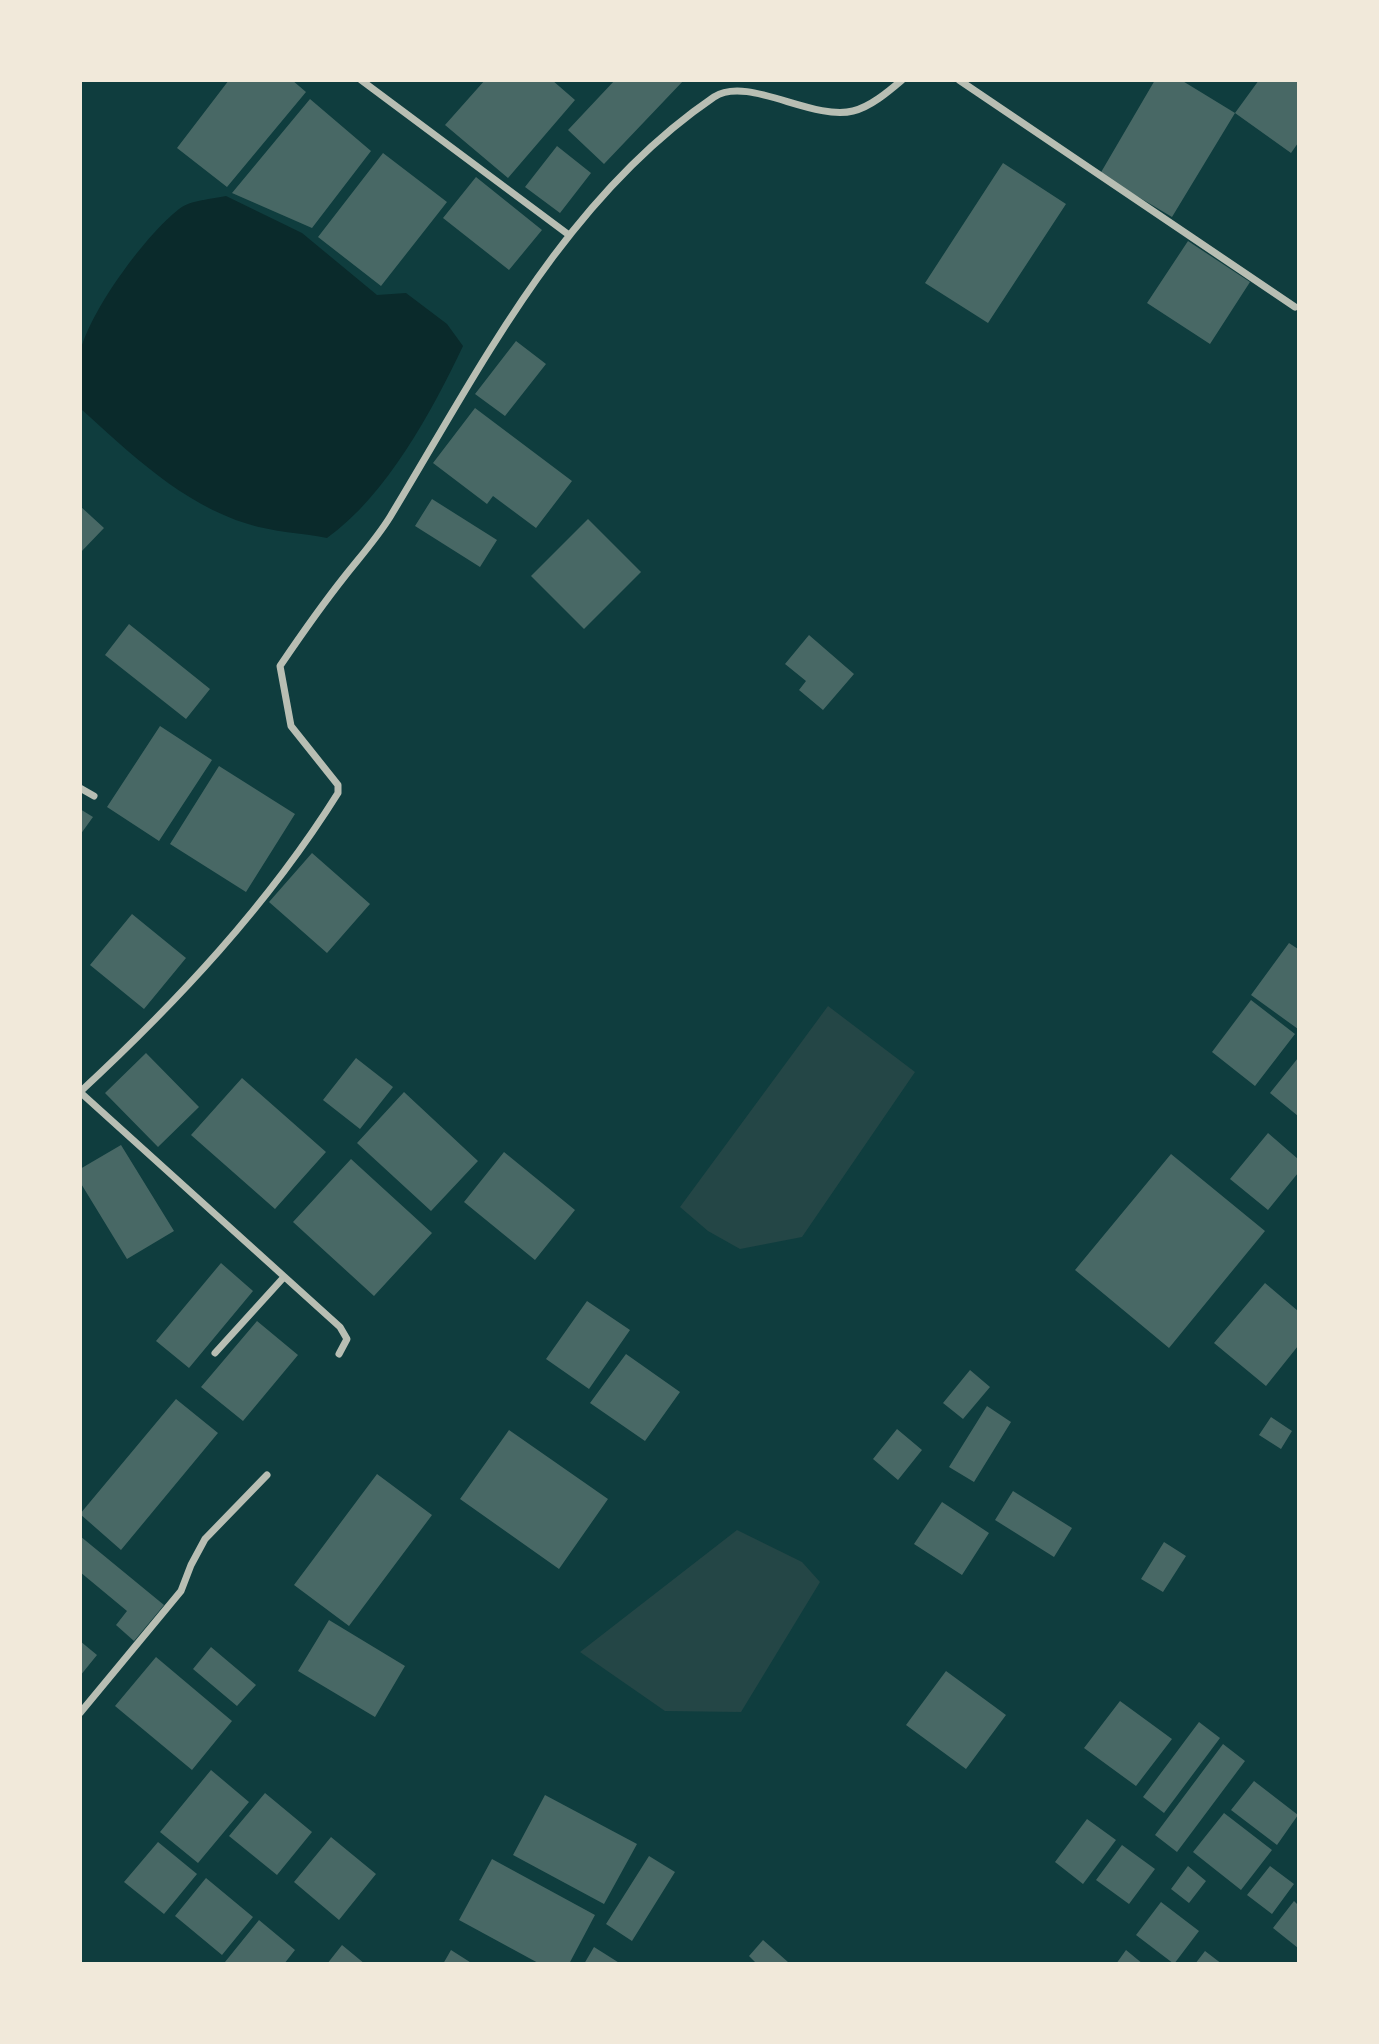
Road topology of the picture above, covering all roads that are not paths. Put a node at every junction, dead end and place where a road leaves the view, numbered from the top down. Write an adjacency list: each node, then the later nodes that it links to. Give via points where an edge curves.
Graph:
1 (361, 80): 4 (street)
2 (901, 80): 4 (street, via 868,106 851,112 786,103 748,91 717,94 638,159)
3 (958, 80): 5 (street)
4 (569, 235): 8 (street, via 468,382 388,520 280,666 291,726 338,785 338,793 300,854 222,947 161,1016)
5 (1295, 307)
6 (80, 788): 7 (street)
7 (94, 796)
8 (80, 1092): 9 (street)
9 (284, 1277): 10 (street); 11 (street, via 340,1327 347,1339)
10 (215, 1353)
11 (339, 1354)
12 (267, 1475): 13 (street, via 205,1539 181,1591)
13 (80, 1713)

